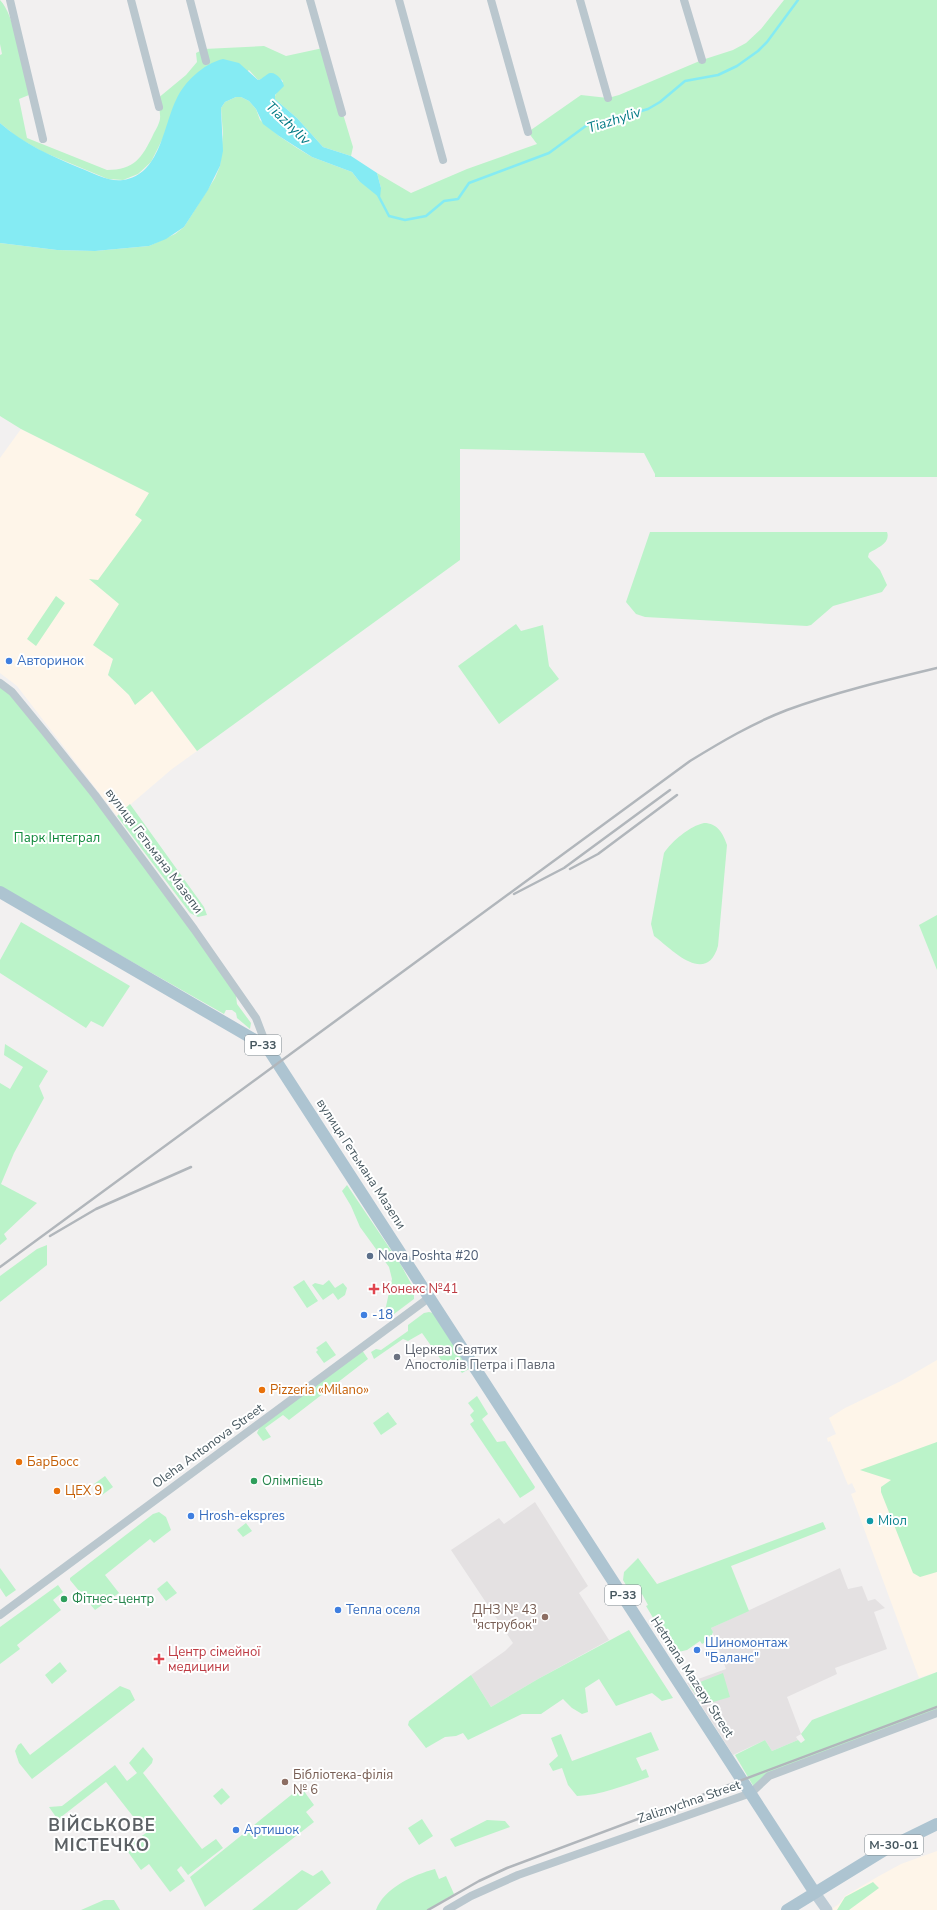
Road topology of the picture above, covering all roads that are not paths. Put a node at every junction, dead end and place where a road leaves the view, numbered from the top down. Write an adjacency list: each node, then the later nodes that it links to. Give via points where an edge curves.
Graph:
1 (10, 0): 15 (street)
2 (131, 0): 12 (street)
3 (190, 0): 10 (street)
4 (310, 0): 13 (street)
5 (399, 0): 16 (street)
6 (491, 0): 14 (street)
7 (580, 0): 11 (street)
8 (684, 0): 9 (street)
9 (702, 60)
10 (206, 61)
11 (608, 98)
12 (159, 107)
13 (342, 113)
14 (528, 132)
15 (43, 139)
16 (444, 160)
17 (0, 683): 19 (street, вулиця Гетьмана Мазепи, via 12,692 49,736 194,929 256,1018)
18 (0, 892): 19 (main road, вулиця Гетьмана Мазепи / Р-33)
19 (267, 1047): 20 (main road, вулиця Гетьмана Мазепи / Р-33)
20 (430, 1297): 21 (street, Oleha Antonova Street); 23 (main road, Hetmana Mazepy Street / Р-33)
21 (0, 1615)
22 (937, 1713): 23 (street, Zaliznychna Street, via 769,1776)
23 (750, 1793): 25 (main road, Hetmana Mazepy Street / Р-33); 26 (street, Zaliznychna Street, via 518,1875)
24 (937, 1824): 25 (main road, М-30-01, via 888,1848)
25 (815, 1893): 27 (main road); 28 (street, Hetmana Mazepy Street)
26 (447, 1910)
27 (788, 1910)
28 (827, 1910)

